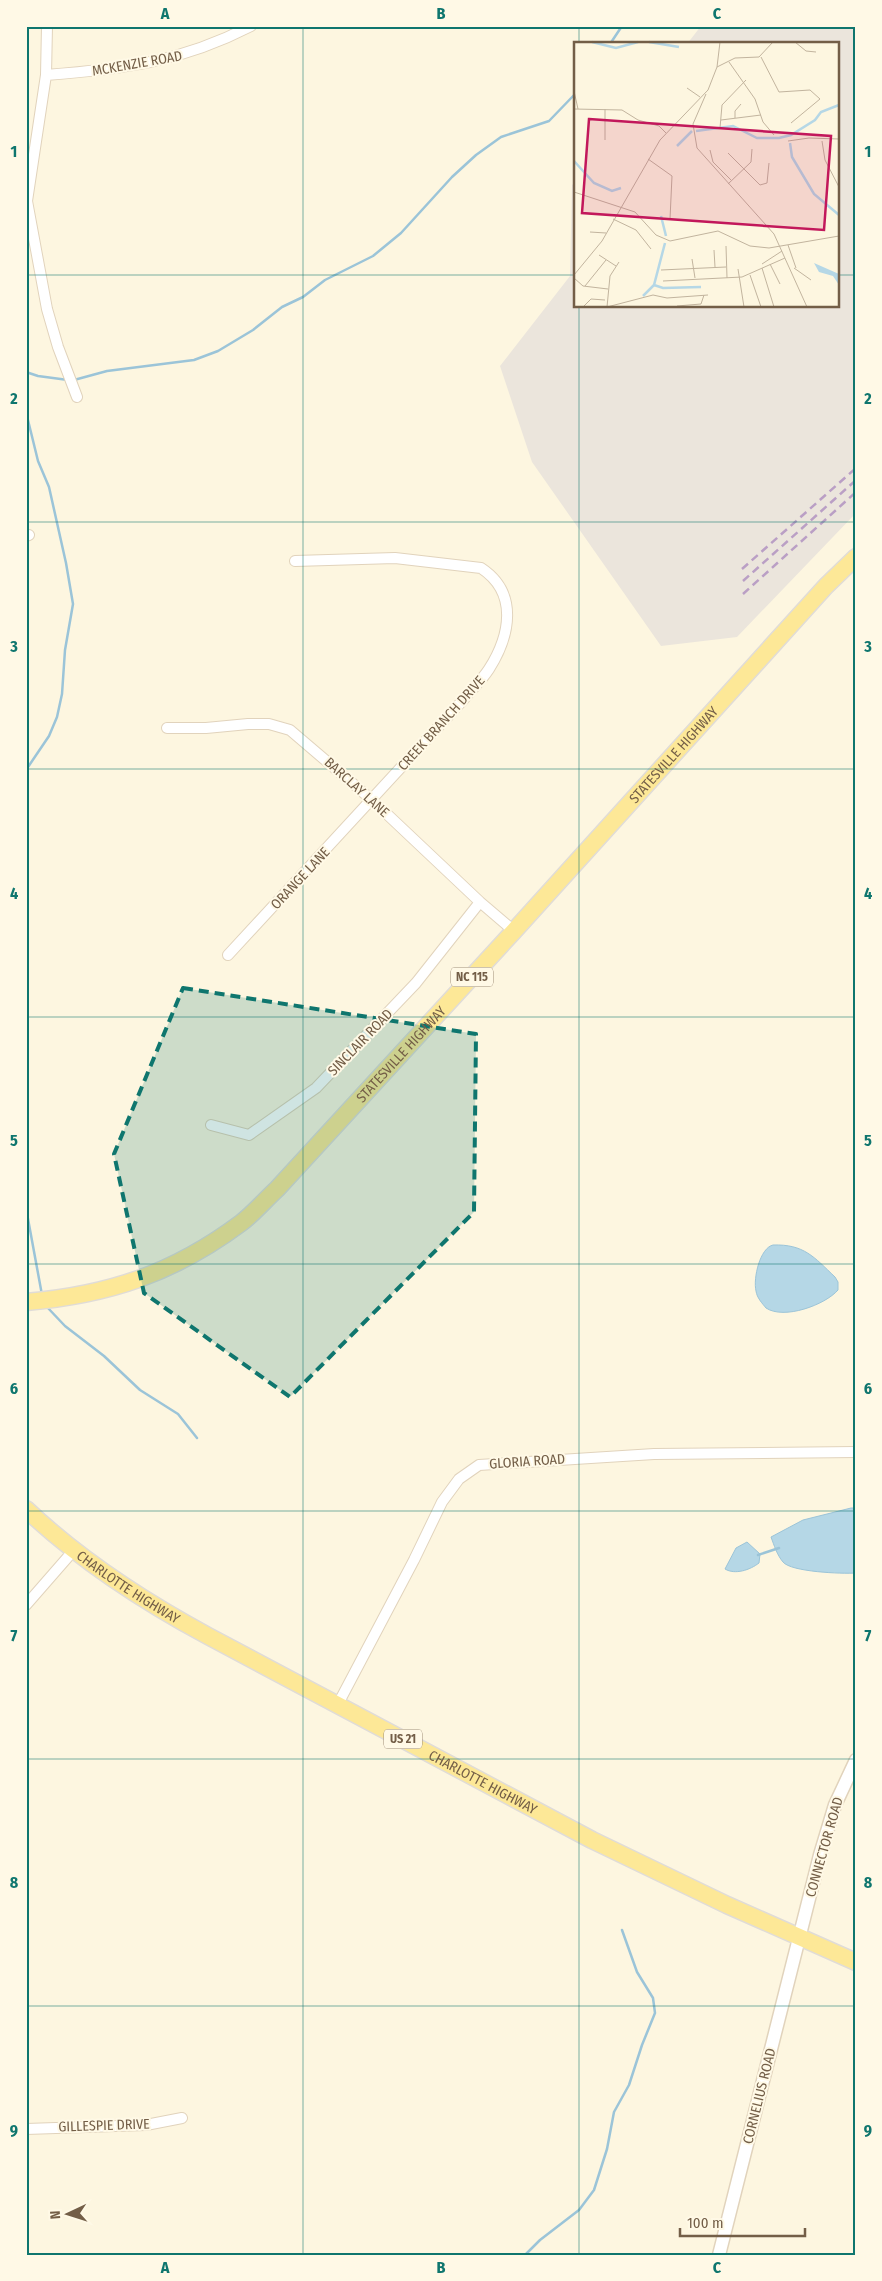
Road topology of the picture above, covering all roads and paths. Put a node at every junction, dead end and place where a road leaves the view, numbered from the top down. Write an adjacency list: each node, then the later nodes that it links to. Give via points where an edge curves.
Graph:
1 (47, 26): 3 (street)
2 (251, 26): 3 (street, MCKENZIE ROAD, via 179,57 100,71)
3 (46, 75): 4 (street, via 27,201 47,309)
4 (78, 397)
5 (856, 557): 10 (main road, STATESVILLE HIGHWAY / NC 115, via 826,586)
6 (295, 561): 8 (street, CREEK BRANCH DRIVE, via 395,558 469,566 481,568 491,575 504,594 507,606 504,634 488,669)
7 (167, 728): 8 (street, BARCLAY LANE, via 269,724 290,730)
8 (372, 800): 9 (street, BARCLAY LANE); 11 (street, ORANGE LANE)
9 (480, 902): 10 (street, BARCLAY LANE); 12 (street, SINCLAIR ROAD, via 416,983 316,1088 249,1134)
10 (514, 931): 13 (main road, STATESVILLE HIGHWAY / NC 115, via 277,1189 242,1222 203,1249 151,1275 115,1288)
11 (228, 955)
12 (211, 1125)
13 (26, 1302)
14 (856, 1452): 18 (street, GLORIA ROAD, via 708,1452 479,1464 459,1479 442,1502)
15 (26, 1508): 16 (main road, CHARLOTTE HIGHWAY / US 21)
16 (74, 1550): 17 (street); 18 (main road, CHARLOTTE HIGHWAY / US 21, via 135,1593 190,1626)
17 (26, 1605)
18 (338, 1704): 20 (main road, CHARLOTTE HIGHWAY / US 21, via 592,1840)
19 (856, 1760): 20 (street, CONNECTOR ROAD, via 829,1822)
20 (799, 1938): 21 (main road, CHARLOTTE HIGHWAY / US 21); 24 (street, CORNELIUS ROAD)
21 (856, 1962)
22 (182, 2118): 23 (street, GILLESPIE DRIVE, via 146,2125)
23 (26, 2129)
24 (720, 2255)

